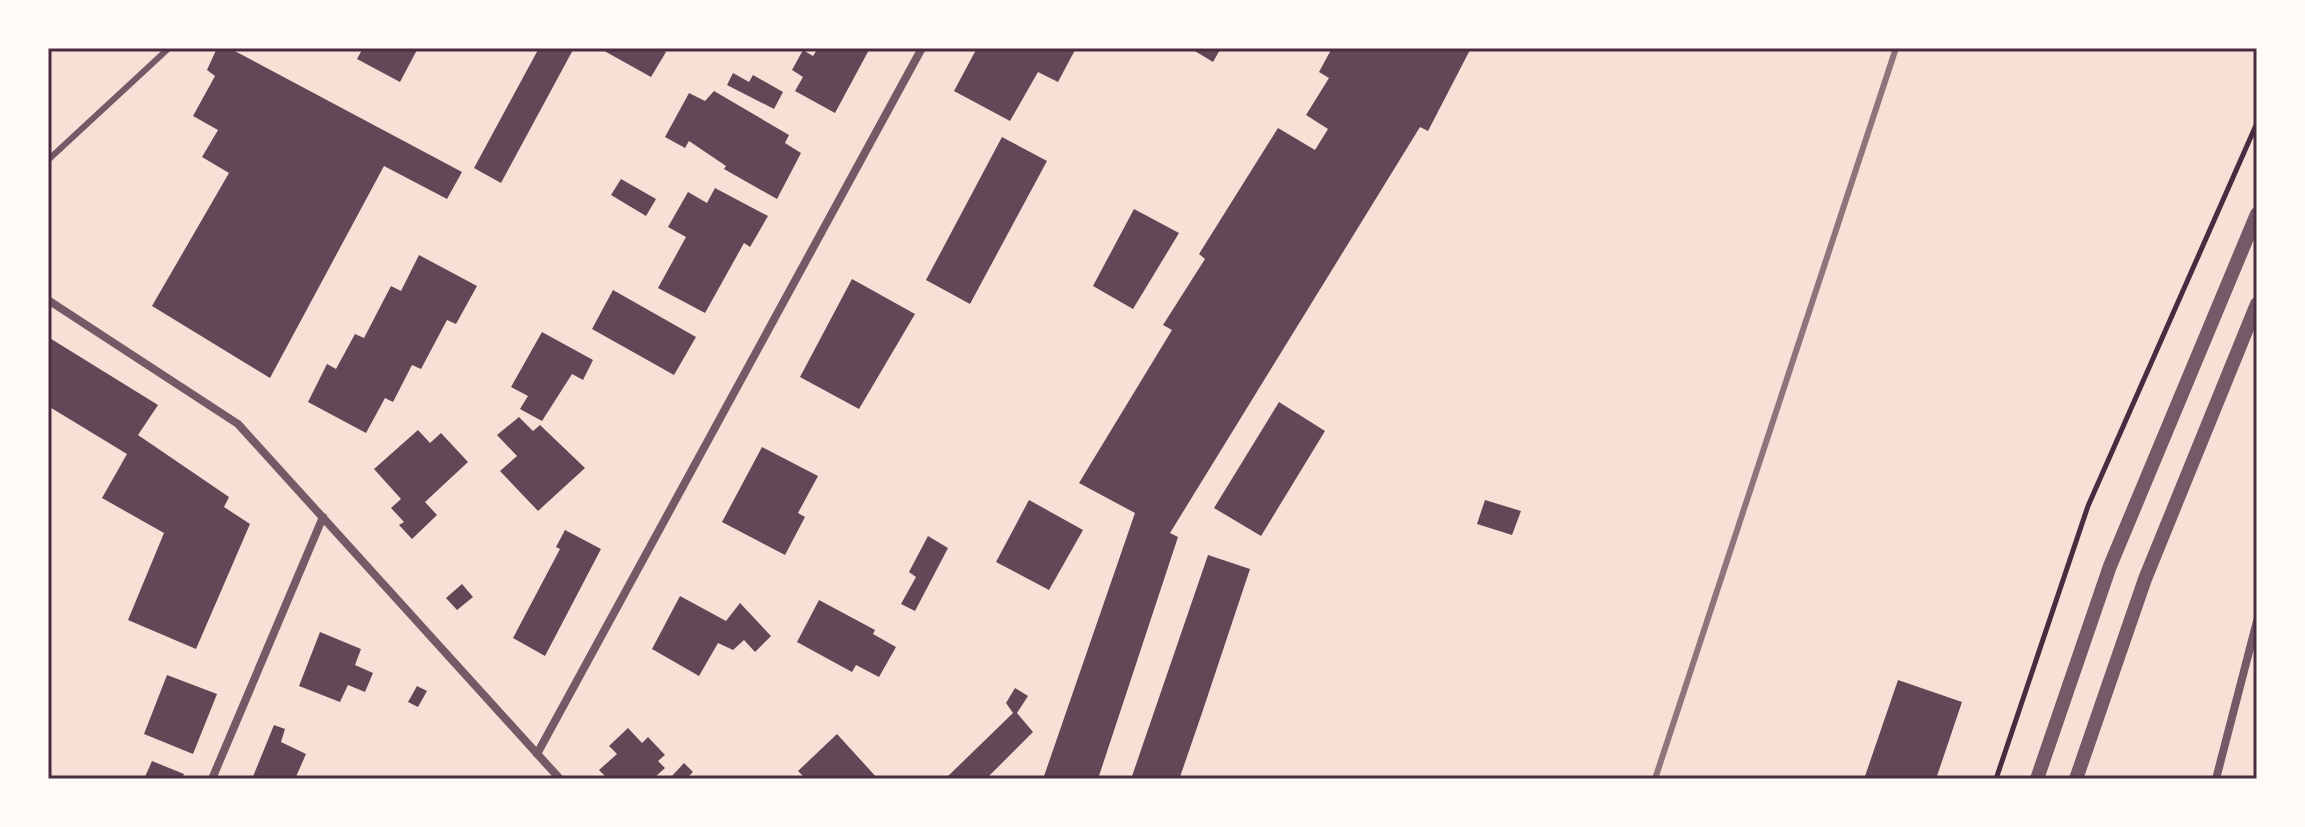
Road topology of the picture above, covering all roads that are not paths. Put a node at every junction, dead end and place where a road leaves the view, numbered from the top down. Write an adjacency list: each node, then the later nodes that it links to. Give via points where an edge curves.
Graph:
1 (169, 48): 3 (lane)
2 (922, 48): 9 (street)
3 (48, 160)
4 (2257, 214): 12 (street, via 2110,566)
5 (48, 300): 7 (street, via 238,424)
6 (2257, 304): 13 (street, via 2145,579)
7 (323, 517): 9 (street); 10 (street)
8 (2257, 621): 14 (street)
9 (537, 754): 11 (street)
10 (212, 779)
11 (560, 779)
12 (2037, 779)
13 (2076, 779)
14 (2216, 779)

